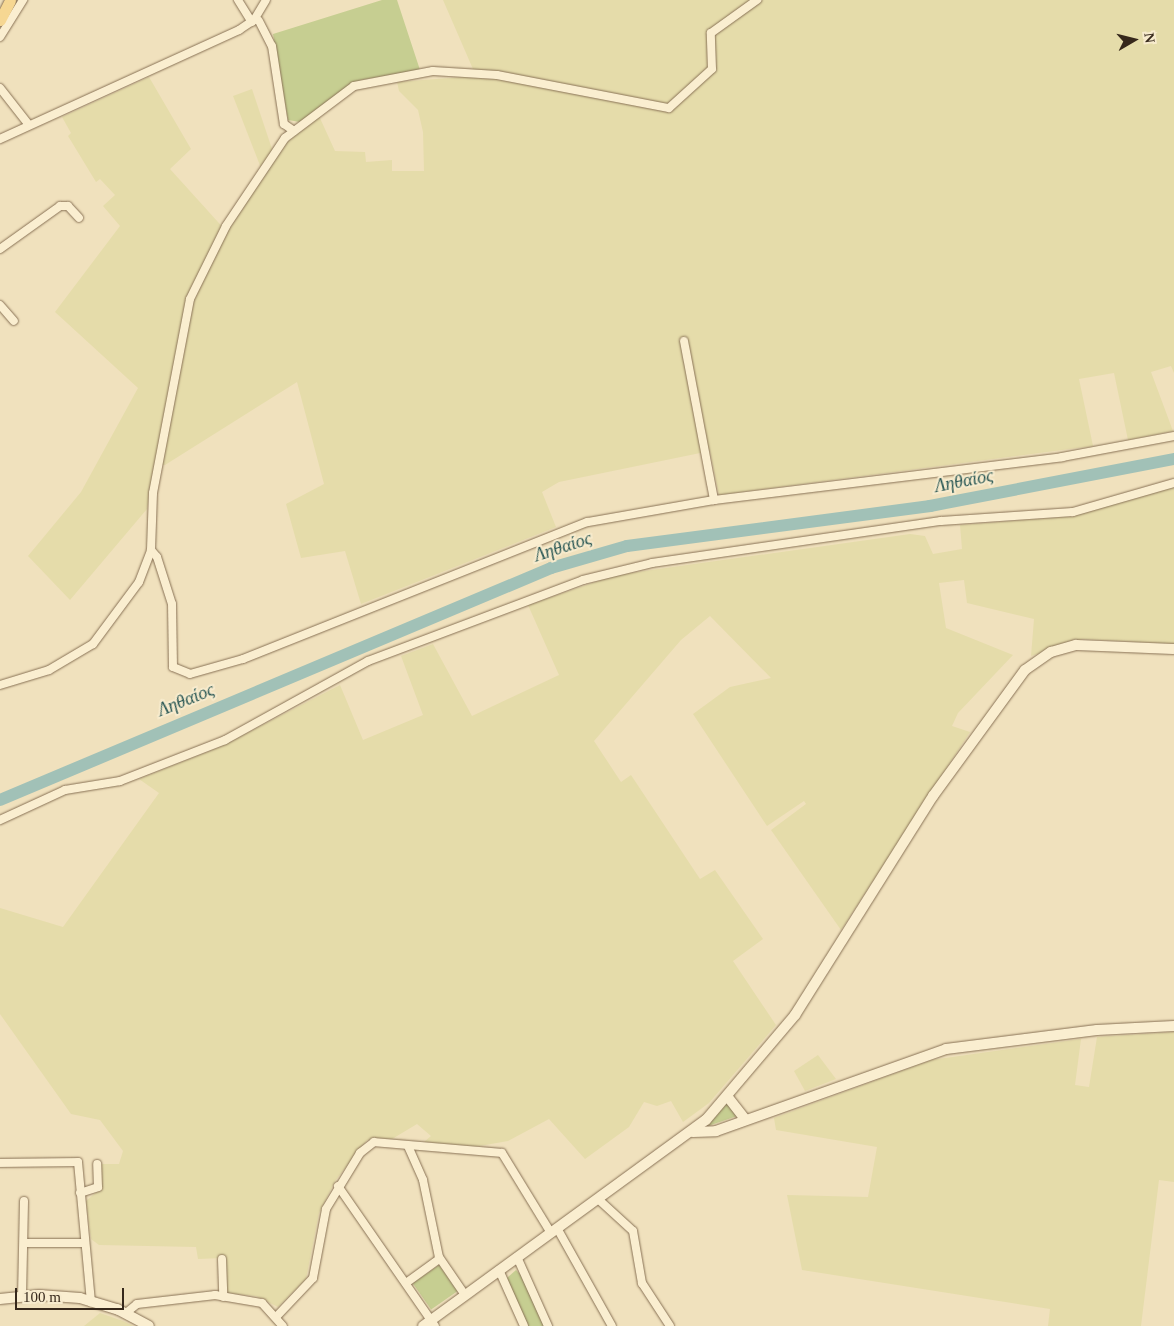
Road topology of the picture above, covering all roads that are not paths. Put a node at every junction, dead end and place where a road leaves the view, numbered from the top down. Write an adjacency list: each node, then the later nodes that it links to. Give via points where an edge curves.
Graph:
1 (10, 0): 6 (main road)
2 (23, 0): 8 (street)
3 (238, 0): 7 (street)
4 (266, 0): 7 (street)
5 (757, 0): 12 (street, via 711,33 712,69 669,108 497,75 433,71 361,83)
6 (0, 20)
7 (256, 21): 10 (street, via 272,46); 11 (street)
8 (0, 37)
9 (0, 88): 11 (street)
10 (284, 124): 12 (street); 14 (street)
11 (29, 125): 13 (street)
12 (294, 131): 14 (street)
13 (0, 138)
14 (285, 138): 23 (street, via 226,226 190,299 153,493)
15 (79, 218): 16 (street, via 68,206 60,206)
16 (0, 249)
17 (0, 305): 18 (street)
18 (14, 322)
19 (684, 341): 22 (street)
20 (1174, 436): 22 (street, via 1062,457)
21 (1174, 483): 26 (street, via 1080,510 941,521 652,563 583,580 368,661 219,743 120,781 57,793)
22 (714, 500): 23 (street, via 564,529 243,659 190,674 173,667 172,604 157,557)
23 (150, 550): 25 (street, via 139,582 93,644 49,670)
24 (1174, 649): 28 (street, via 1076,644 1038,660 1015,679 933,796 799,1009)
25 (0, 685)
26 (0, 820)
27 (1174, 1026): 29 (street, via 1097,1030 946,1049)
28 (727, 1096): 29 (street); 30 (street)
29 (745, 1119): 30 (street, via 705,1134)
30 (693, 1132): 36 (street)
31 (408, 1146): 34 (street, via 385,1140 369,1144); 38 (street, via 502,1153); 43 (street, via 423,1180)
32 (0, 1163): 35 (street, via 78,1162)
33 (97, 1164): 35 (street, via 98,1187)
34 (338, 1186): 45 (street); 52 (street, via 322,1222 313,1278)
35 (80, 1193): 40 (street)
36 (598, 1199): 38 (street); 59 (street, via 633,1231 642,1283)
37 (24, 1201): 39 (street)
38 (554, 1231): 41 (street); 58 (street)
39 (24, 1243): 40 (street); 47 (street)
40 (85, 1243): 50 (street)
41 (517, 1257): 44 (street); 57 (street)
42 (222, 1259): 48 (street)
43 (440, 1259): 45 (street); 46 (street)
44 (499, 1270): 46 (street); 56 (street)
45 (406, 1283): 53 (street)
46 (465, 1295): 53 (street)
47 (22, 1297): 49 (street); 50 (street, via 61,1296)
48 (223, 1297): 51 (street, via 138,1304); 52 (street, via 258,1301)
49 (0, 1299)
50 (91, 1302): 51 (street)
51 (126, 1313): 54 (street)
52 (277, 1316): 55 (street)
53 (430, 1324)
54 (149, 1326)
55 (284, 1326)
56 (524, 1326)
57 (548, 1326)
58 (612, 1326)
59 (670, 1326)

